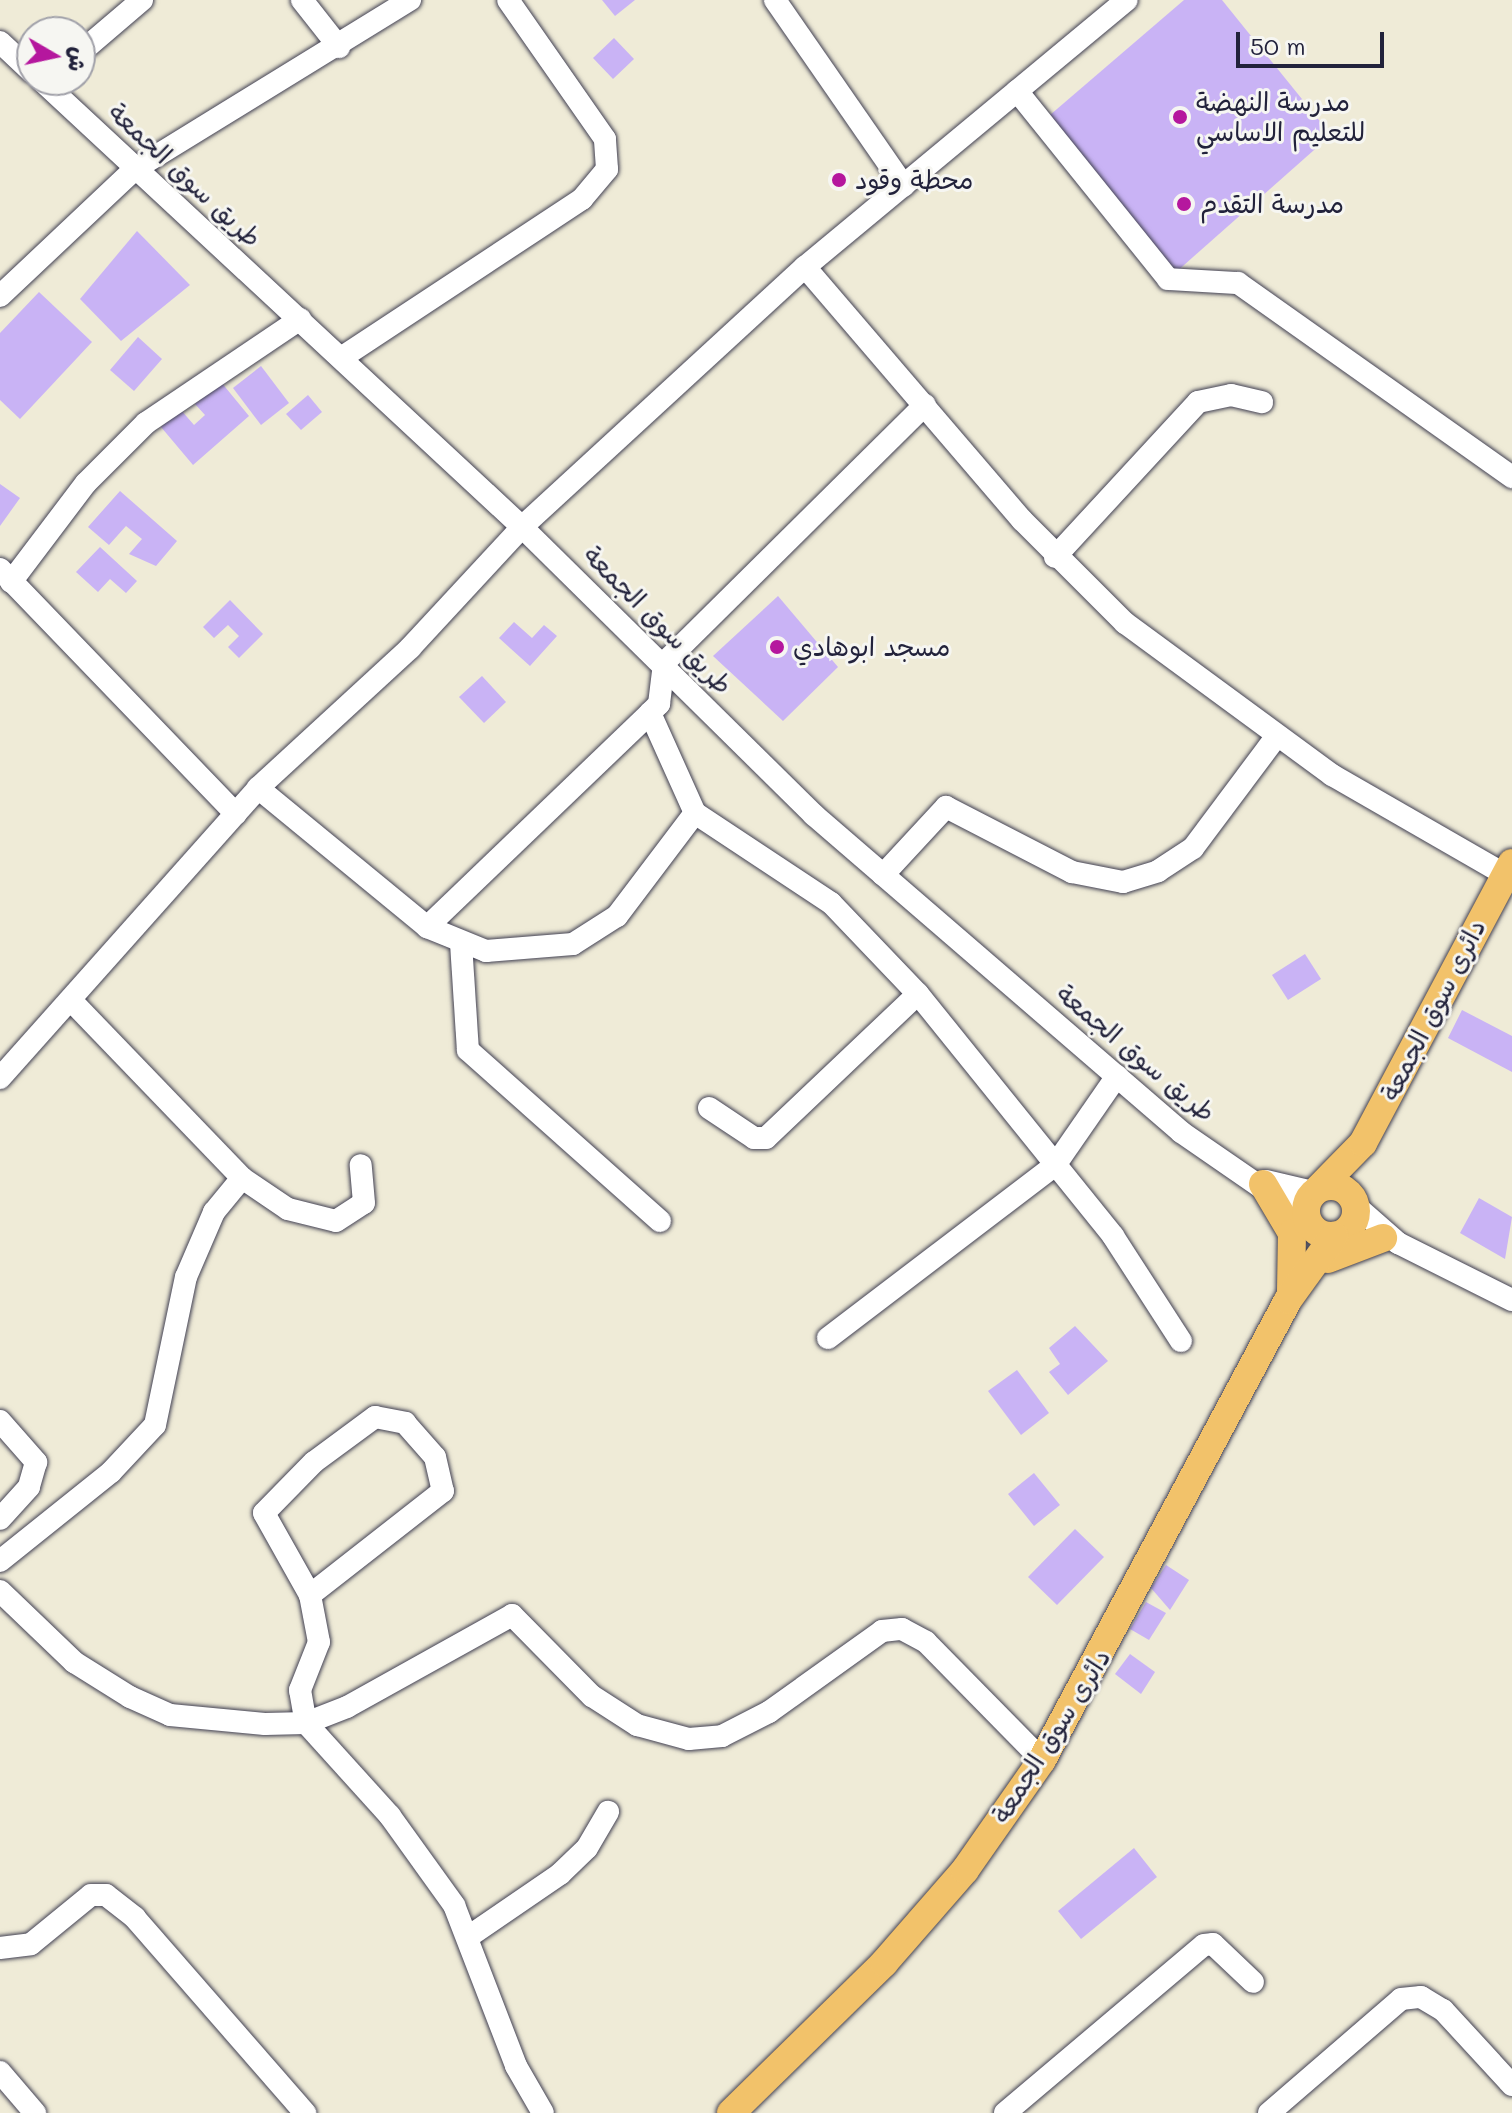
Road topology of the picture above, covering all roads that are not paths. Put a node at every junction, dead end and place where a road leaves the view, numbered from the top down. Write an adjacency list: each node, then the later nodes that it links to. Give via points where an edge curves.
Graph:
1 (142, 0): 7 (street)
2 (302, 0): 9 (street)
3 (410, 0): 9 (street)
4 (508, 0): 18 (street, via 605,139 607,169 582,199)
5 (775, 0): 14 (street)
6 (1127, 0): 11 (street)
7 (96, 39)
8 (0, 42): 10 (street)
9 (339, 47): 13 (street)
10 (16, 57)
11 (1017, 91): 14 (street); 21 (street, via 1168,279 1238,283)
12 (58, 96): 13 (street, طريق سوق الجمعة)
13 (135, 169): 16 (street); 17 (street, طريق سوق الجمعة)
14 (904, 186): 15 (street)
15 (805, 267): 20 (street); 22 (street)
16 (0, 296)
17 (300, 319): 18 (street, طريق سوق الجمعة); 24 (street, via 146,423)
18 (341, 358): 22 (street, طريق سوق الجمعة)
19 (1262, 402): 23 (street, via 1217,395 1198,402)
20 (925, 405): 23 (street); 25 (street)
21 (1512, 477)
22 (522, 527): 25 (street, طريق سوق الجمعة); 28 (street, via 410,648)
23 (1055, 557): 27 (street, via 1125,623)
24 (6, 575): 30 (street)
25 (664, 663): 26 (street, via 659,704); 32 (street, طريق سوق الجمعة, via 773,777)
26 (650, 713): 29 (street); 33 (street)
27 (1276, 737): 31 (street); 32 (street, via 1193,848 1158,871 1123,882 1072,872 946,807)
28 (258, 788): 30 (street); 33 (street)
29 (695, 813): 34 (street, via 617,916 573,944 531,952); 35 (street, via 831,903)
30 (236, 814): 36 (street)
31 (1508, 868): 40 (main road, دائرى سوق الجمعة)
32 (883, 875): 37 (street, طريق سوق الجمعة)
33 (427, 927): 34 (street)
34 (461, 943): 47 (street, via 468,1050)
35 (918, 994): 39 (street, via 766,1138 754,1138); 41 (street)
36 (71, 1000): 38 (street); 43 (street)
37 (1117, 1076): 41 (street); 44 (street, طريق سوق الجمعة)
38 (0, 1078)
39 (709, 1108)
40 (1379, 1116): 45 (main road); 46 (main road)
41 (1056, 1164): 51 (street); 52 (street)
42 (361, 1165): 43 (street, via 364,1203 336,1221 288,1209)
43 (242, 1178): 55 (street, via 214,1212 186,1277 155,1425 111,1472)
44 (1258, 1181): 46 (street); 49 (main road, via 1292,1233)
45 (1356, 1204): 46 (main road); 46 (main road, via 1340,1186); 48 (street)
46 (1321, 1216): 48 (street); 49 (main road, دائرى سوق الجمعة)
47 (660, 1221)
48 (1390, 1240): 49 (main road, via 1334,1254); 50 (street)
49 (1296, 1288): 59 (main road, دائرى سوق الجمعة)
50 (1512, 1300)
51 (828, 1338)
52 (1181, 1341)
53 (0, 1421): 54 (street, via 36,1462 29,1487)
54 (0, 1519)
55 (0, 1561)
56 (0, 1591): 58 (street, via 74,1662 170,1715)
57 (310, 1595): 57 (street, via 443,1491 435,1457 405,1423 375,1417 267,1505 264,1525); 58 (street, via 319,1642 300,1690)
58 (306, 1723): 59 (street, via 512,1615 592,1696 637,1725 689,1739 722,1736 769,1712 882,1631 902,1629 926,1642); 61 (street, via 390,1816)
59 (1042, 1760): 69 (main road, دائرى سوق الجمعة, via 965,1870 884,1963)
60 (608, 1812): 61 (street, via 587,1848 560,1874)
61 (471, 1935): 68 (street, via 516,2066)
62 (0, 1948): 67 (street, via 31,1944 91,1895 106,1895 135,1918)
63 (1253, 1982): 70 (street, via 1213,1944 1204,1945)
64 (0, 2072): 66 (street)
65 (1512, 2085): 71 (street, via 1443,2010 1421,1997 1401,1999)
66 (35, 2113)
67 (305, 2113)
68 (543, 2113)
69 (731, 2113)
70 (1005, 2113)
71 (1269, 2113)

